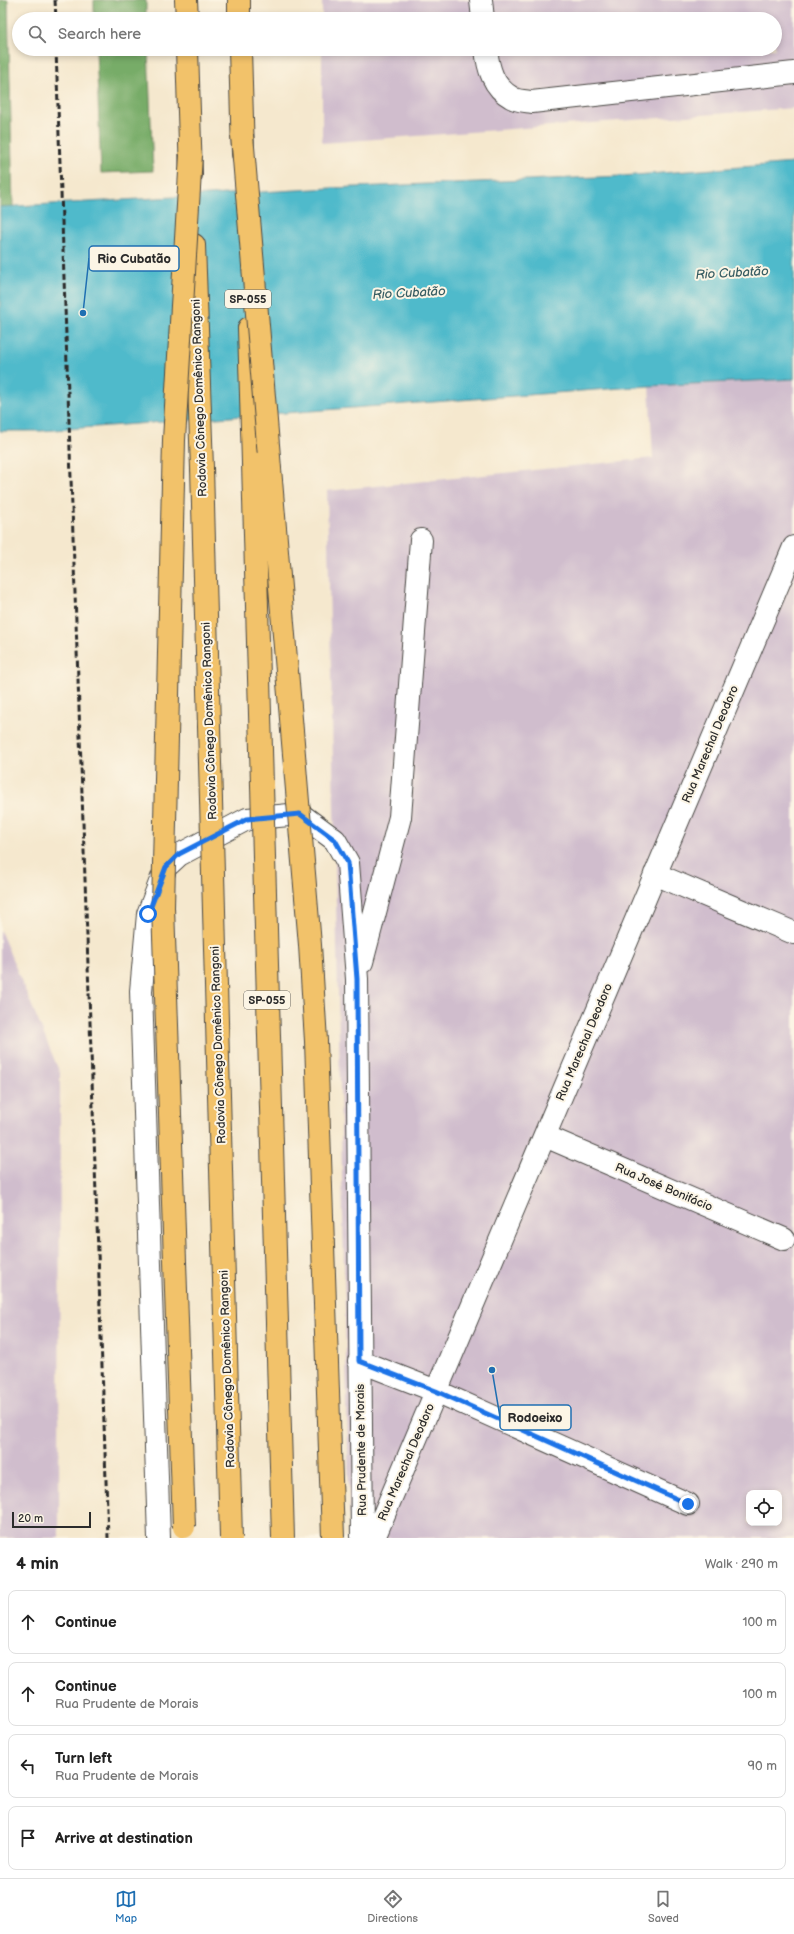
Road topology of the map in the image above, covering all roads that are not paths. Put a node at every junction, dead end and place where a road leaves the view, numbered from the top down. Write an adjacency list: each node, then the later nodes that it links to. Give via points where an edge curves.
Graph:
1 (186, 0): 4 (highway)
2 (239, 0): 5 (highway)
3 (481, 0): 6 (street)
4 (187, 12)
5 (239, 12)
6 (482, 12)
7 (187, 56): 12 (highway, Rodovia Cônego Domênico Rangoni)
8 (240, 56): 11 (highway, SP-055)
9 (487, 56): 10 (street, via 488,67 498,86 512,98 532,102)
10 (794, 73)
11 (242, 135): 26 (highway, SP-055, bridge, via 254,470); 27 (highway, bridge, via 311,952)
12 (190, 155): 23 (highway, bridge, via 174,448 163,907); 25 (highway, Rodovia Cônego Domênico Rangoni, bridge, via 202,484)
13 (421, 540): 17 (street, via 400,817)
14 (794, 547): 15 (street, Rua Marechal Deodoro)
15 (655, 874): 16 (street); 18 (street, Rua Marechal Deodoro)
16 (794, 933)
17 (357, 979): 20 (street, Rua Prudente de Morais); 24 (street, via 348,863 335,840 300,814 247,819 179,854 166,867 148,914 142,991)
18 (545, 1136): 19 (street, Rua José Bonifácio); 21 (street, Rua Marechal Deodoro)
19 (784, 1239)
20 (359, 1361): 21 (street); 28 (street, Rua Prudente de Morais)
21 (436, 1391): 22 (street); 29 (street, Rua Marechal Deodoro)
22 (688, 1504)
23 (184, 1532)
24 (159, 1538)
25 (231, 1538)
26 (283, 1538)
27 (333, 1538)
28 (362, 1538)
29 (374, 1538)

